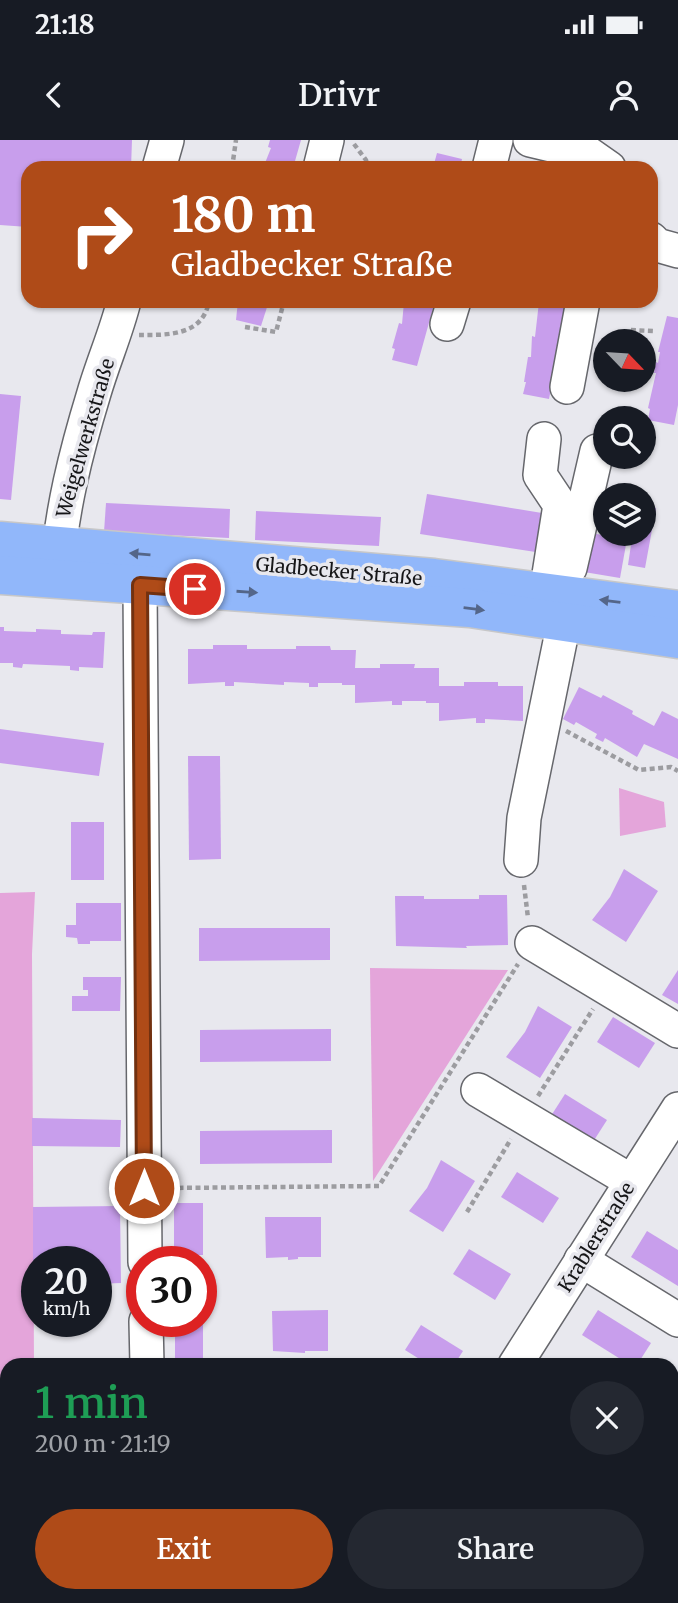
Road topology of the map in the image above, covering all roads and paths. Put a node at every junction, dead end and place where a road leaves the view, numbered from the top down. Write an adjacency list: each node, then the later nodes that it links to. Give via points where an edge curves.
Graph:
1 (167, 140): 7 (street)
2 (236, 140): 8 (path)
3 (327, 140): 9 (street)
4 (343, 140): 10 (path, via 353,144)
5 (496, 140): 11 (street)
6 (530, 140): 12 (street, via 589,154)
7 (161, 161)
8 (233, 161)
9 (322, 161)
10 (366, 161)
11 (491, 161)
12 (599, 161)
13 (658, 245): 14 (street)
14 (678, 251)
15 (122, 308): 25 (street, Weigelwerkstraße, via 66,497)
16 (208, 308): 20 (path, via 195,326 174,335)
17 (282, 308): 19 (path, via 276,332)
18 (582, 308): 21 (street)
19 (245, 327)
20 (131, 335)
21 (567, 387)
22 (544, 439): 28 (street, via 540,475 560,505)
23 (593, 469): 28 (street)
24 (0, 541): 25 (main road, Gladbecker Straße)
25 (58, 561): 26 (main road, Gladbecker Straße); 27 (main road, Gladbecker Straße); 28 (main road, Gladbecker Straße, one-way to 25, via 434,578 115,552)
26 (0, 575)
27 (140, 585): 28 (main road, Gladbecker Straße, one-way to 28, via 470,608); 39 (street)
28 (560, 604): 29 (main road, Gladbecker Straße, one-way to 28); 30 (main road, Gladbecker Straße); 31 (street)
29 (678, 610)
30 (678, 639)
31 (544, 718): 32 (path, via 639,770 671,767); 33 (street, via 524,818)
32 (678, 771)
33 (521, 860): 34 (path)
34 (531, 943): 35 (street); 39 (path, via 379,1186)
35 (678, 1031)
36 (478, 1090): 38 (street)
37 (678, 1109): 38 (street, Krablerstraße)
38 (631, 1181): 41 (street, Krablerstraße)
39 (144, 1188): 40 (street)
40 (145, 1246)
41 (581, 1260): 42 (street); 45 (street, Krablerstraße)
42 (678, 1321)
43 (146, 1337): 44 (street)
44 (147, 1358)
45 (519, 1358)

